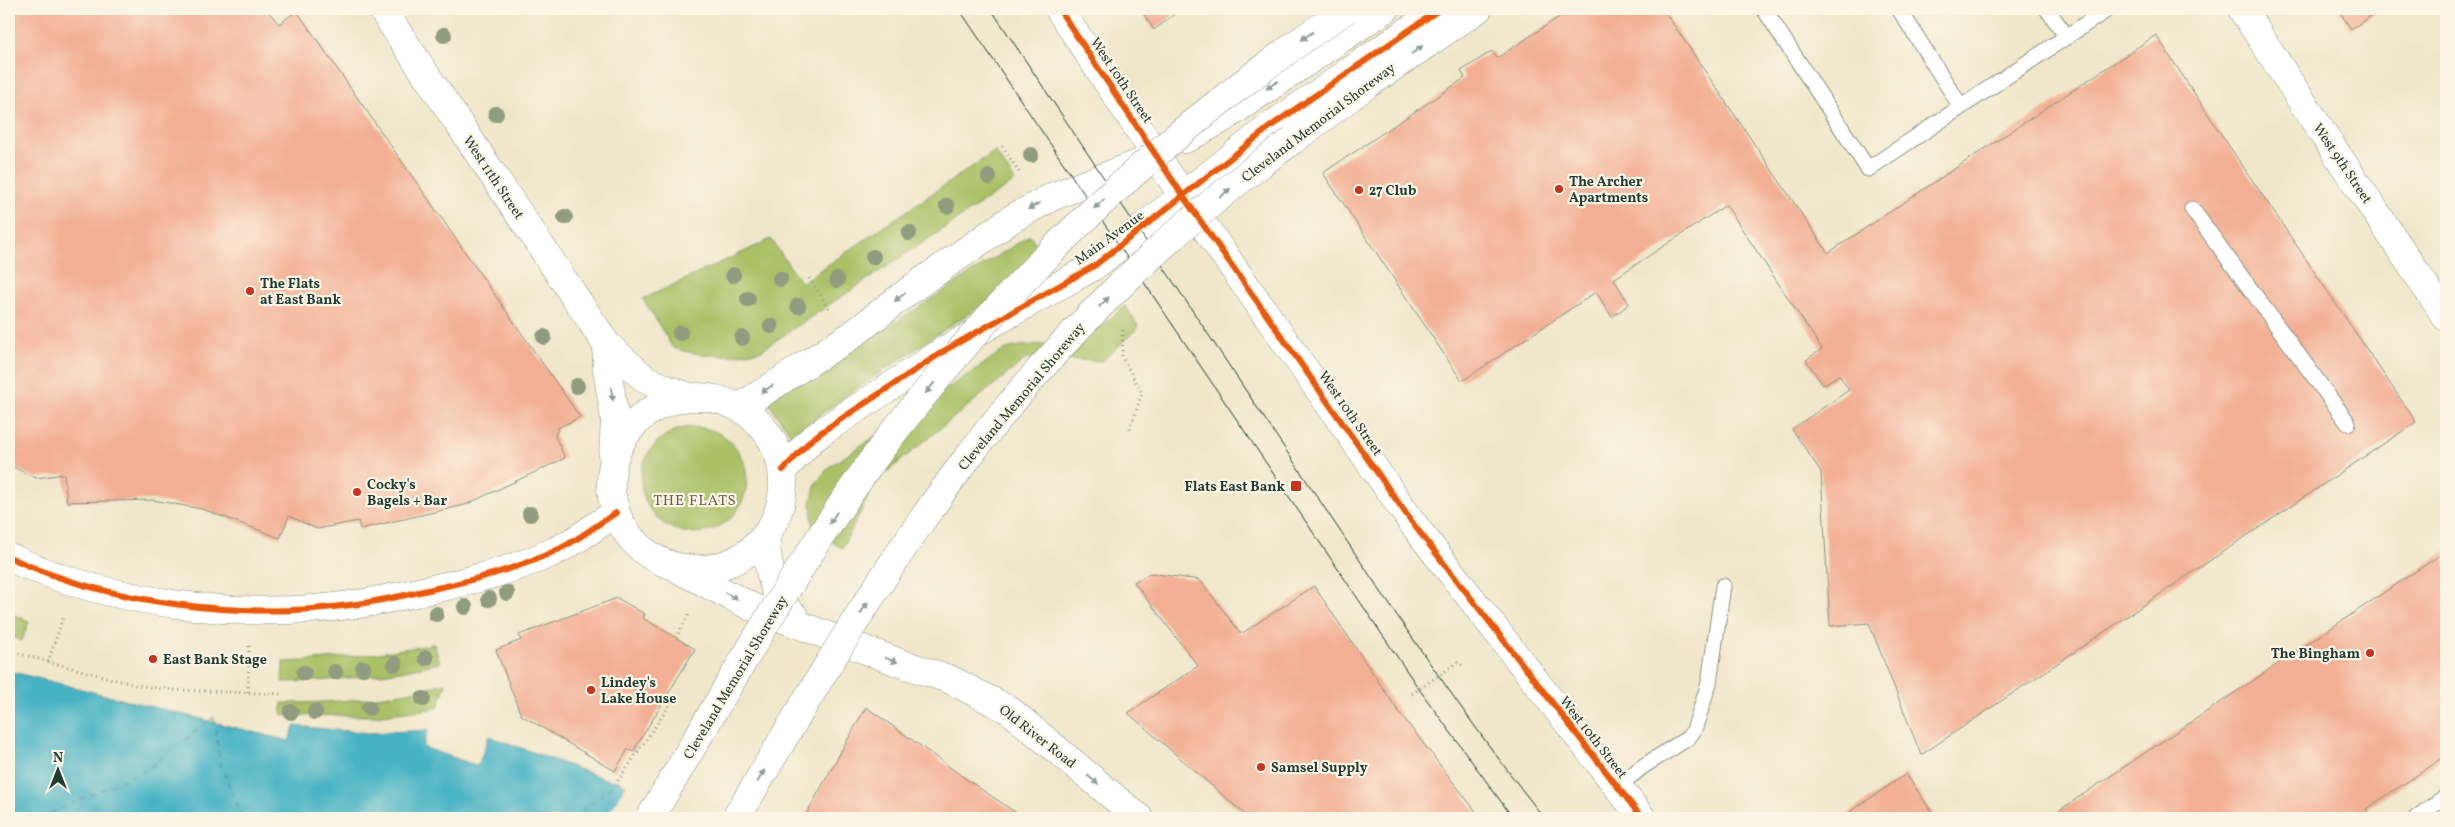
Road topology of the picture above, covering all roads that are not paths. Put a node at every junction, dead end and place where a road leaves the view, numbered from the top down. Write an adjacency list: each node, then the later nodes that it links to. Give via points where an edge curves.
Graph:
1 (382, 9): 18 (main road, West 11th Street)
2 (1059, 9): 14 (main road, West 10th Street)
3 (1347, 9): 32 (main road, Cleveland Memorial Shoreway, one-way to 32, bridge, via 1201,115 1153,155 1054,247 970,337 882,447 835,514)
4 (1385, 9): 14 (main road, one-way to 14, via 1222,119)
5 (1440, 9): 15 (main road, Main Avenue, via 1279,120)
6 (1478, 9): 33 (main road, Cleveland Memorial Shoreway, one-way to 6, bridge, via 838,648 915,530 983,437 1042,367 1142,265 1252,170 1365,86)
7 (1764, 9): 13 (lane, via 1868,169)
8 (1899, 9): 13 (lane)
9 (2047, 9): 12 (lane)
10 (2108, 9): 12 (lane)
11 (2242, 9): 17 (main road, West 9th Street)
12 (2067, 37): 13 (lane)
13 (1961, 106)
14 (1157, 156): 15 (main road, West 10th Street); 20 (main road, one-way to 20, via 1032,206 979,240 845,340)
15 (1183, 196): 23 (main road, Main Avenue, via 1094,266 947,349 826,429); 30 (main road, West 10th Street, via 1420,533)
16 (2192, 209): 21 (lane)
17 (2446, 317)
18 (607, 345): 19 (main road, West 11th Street, via 645,379); 22 (main road, one-way to 22, via 615,420)
19 (690, 397): 20 (main road, via 716,398); 22 (main road, via 665,402 642,416 624,436)
20 (740, 408): 23 (main road, via 761,424 776,445)
21 (2348, 424)
22 (613, 461): 24 (main road, via 610,487)
23 (783, 470): 25 (main road, via 782,501)
24 (616, 512): 26 (main road, via 556,551 479,579 350,605 299,609 222,609 161,602 104,591); 27 (main road, via 628,536 648,554)
25 (765, 536): 27 (main road, via 748,553 725,565 698,570); 29 (main road, Old River Road, via 770,577 788,612)
26 (9, 557)
27 (672, 566): 29 (main road, Old River Road, one-way to 29, via 752,607)
28 (1723, 586): 30 (lane, via 1709,683 1694,730 1688,738 1642,767)
29 (813, 631): 34 (main road, Old River Road, one-way to 34, via 949,679 1010,710)
30 (1618, 787): 35 (main road, West 10th Street)
31 (2446, 796): 36 (lane)
32 (650, 818)
33 (736, 818)
34 (1139, 818)
35 (1642, 818)
36 (2416, 818)

